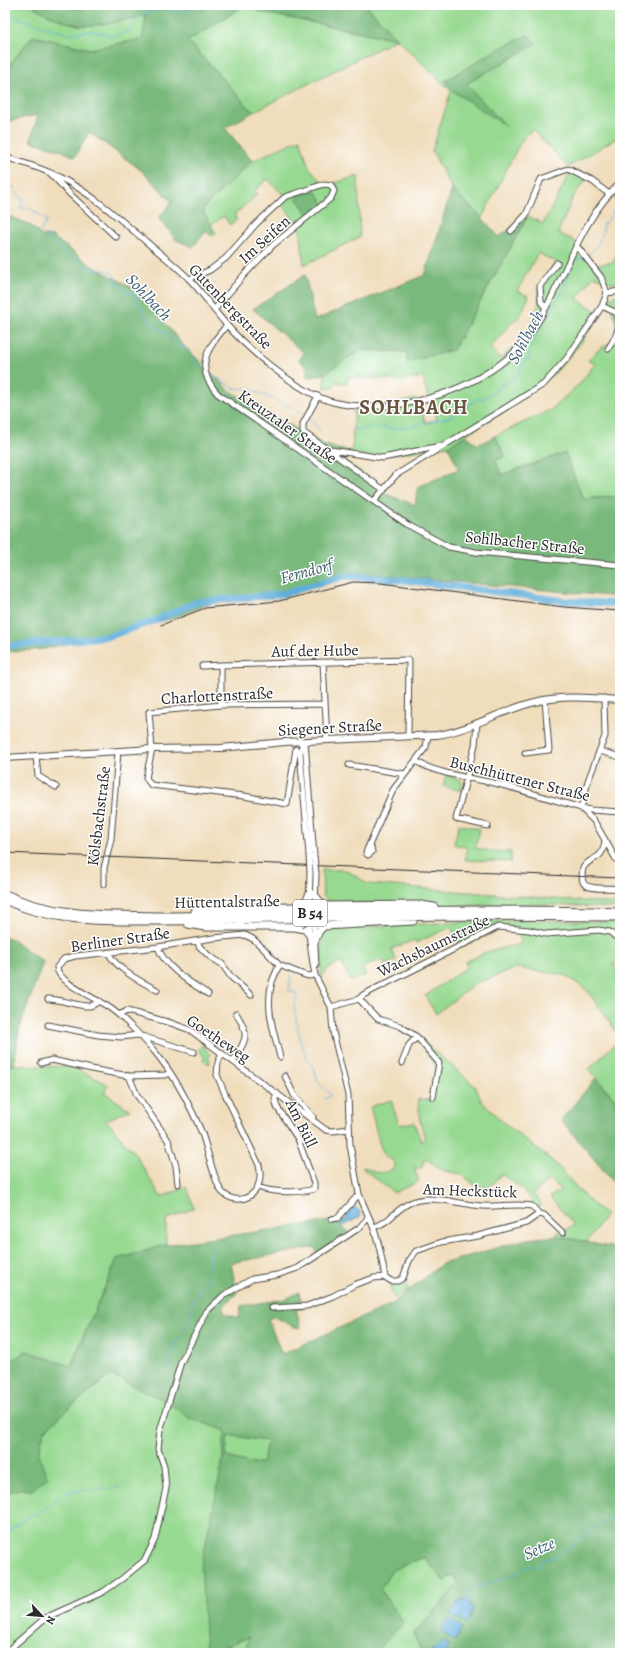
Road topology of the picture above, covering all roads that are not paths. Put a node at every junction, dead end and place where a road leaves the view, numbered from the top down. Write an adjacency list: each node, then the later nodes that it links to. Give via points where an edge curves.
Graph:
1 (5, 157): 2 (street)
2 (49, 172): 6 (street); 9 (street, Gutenbergstraße, via 88,194)
3 (620, 183): 4 (street, Gutenbergstraße)
4 (609, 194): 5 (street, via 592,181 568,169 541,179 526,215); 7 (street, Gutenbergstraße, via 589,220)
5 (511, 231)
6 (116, 237)
7 (576, 245): 11 (street, via 601,277); 13 (street, Gutenbergstraße)
8 (556, 263): 13 (street, via 540,286 541,302)
9 (189, 279): 14 (street, Gutenbergstraße); 14 (street, Im Seifen, via 210,270 226,258 285,196 324,184 331,185 333,195 326,203 273,245)
10 (620, 291): 11 (street)
11 (607, 293): 12 (street)
12 (602, 306): 16 (street, via 617,313 620,322 617,335); 18 (street, via 568,357 544,384)
13 (546, 308): 17 (street, Gutenbergstraße, via 527,339 508,358 469,384 438,396 402,404 370,406 332,402)
14 (214, 310): 15 (street, Gutenbergstraße)
15 (226, 325): 17 (street, Gutenbergstraße, via 283,375); 21 (street, Kreuztaler Straße, via 205,355 206,375 210,385 218,394)
16 (608, 349)
17 (318, 396): 19 (street, via 303,424 303,432)
18 (442, 445): 19 (street, via 383,458); 20 (street, via 396,475)
19 (330, 450): 20 (street)
20 (384, 490): 21 (street)
21 (374, 501): 22 (street, Kreuztaler Straße)
22 (408, 524): 23 (street, Sohlbacher Straße, via 449,547 476,552)
23 (620, 565)
24 (323, 662): 25 (street, Auf der Hube); 30 (street); 34 (street, Auf der Hube, via 410,660)
25 (221, 665): 26 (street, Auf der Hube); 31 (street)
26 (202, 666)
27 (604, 698): 28 (main road, Siegener Straße); 29 (main road, Siegener Straße); 40 (street, via 604,736)
28 (545, 700): 32 (main road, Siegener Straße, via 524,705); 43 (street, via 549,750)
29 (620, 700)
30 (325, 704): 31 (street, Charlottenstraße); 35 (street)
31 (221, 705): 39 (street, Charlottenstraße, via 149,712)
32 (477, 724): 33 (main road, Siegener Straße, via 453,732); 50 (street)
33 (428, 735): 34 (main road, Siegener Straße); 47 (street, via 426,748)
34 (408, 736): 35 (main road, Siegener Straße)
35 (327, 740): 37 (main road, Siegener Straße)
36 (285, 742): 37 (main road, Siegener Straße); 38 (street); 39 (main road, Siegener Straße, via 221,748)
37 (305, 742): 42 (street); 57 (street)
38 (296, 749): 39 (street, via 287,804 151,785 146,778); 42 (street)
39 (152, 750): 41 (main road, Siegener Straße)
40 (600, 751): 46 (street); 52 (street)
41 (118, 752): 44 (main road, Siegener Straße); 59 (street, Kölsbachstraße, via 111,839 104,868)
42 (300, 753): 57 (street)
43 (525, 753)
44 (36, 756): 45 (main road, Siegener Straße); 51 (street, via 38,776)
45 (5, 758)
46 (620, 758)
47 (416, 761): 49 (street); 50 (street, Buschhüttener Straße, via 422,766)
48 (349, 765): 49 (street)
49 (405, 774): 56 (street, via 393,790)
50 (467, 777): 52 (street, Buschhüttener Straße); 54 (street, via 456,819)
51 (56, 787)
52 (581, 808): 53 (street, Buschhüttener Straße); 55 (street, via 594,821)
53 (620, 812)
54 (488, 826)
55 (606, 840): 58 (street); 60 (street, via 601,856 589,861 582,868 583,882 585,886 592,888)
56 (370, 843)
57 (312, 855): 62 (street, bridge)
58 (616, 859)
59 (104, 884)
60 (620, 889)
61 (5, 894): 69 (highway, Hüttentalstraße / B 54, via 36,906 65,912)
62 (313, 895): 64 (highway); 67 (highway); 67 (street)
63 (5, 900): 69 (highway, Hüttentalstraße / B 54, via 35,911 64,917 115,920)
64 (298, 909): 67 (highway, bridge); 69 (highway, via 210,910)
65 (620, 912): 66 (highway, Hüttentalstraße / B 54, via 549,909)
66 (450, 913): 67 (highway, via 418,921); 67 (highway, via 421,905); 68 (highway, Hüttentalstraße / B 54); 69 (highway, Hüttentalstraße / B 54)
67 (313, 917): 70 (highway, bridge); 70 (highway, via 305,929); 73 (highway, via 318,931); 77 (street)
68 (620, 918)
69 (168, 919): 70 (highway, via 205,927)
70 (298, 925)
71 (198, 941): 74 (street, Berliner Straße); 76 (street, Berliner Straße, via 245,935 253,939); 80 (street, via 199,946 222,964 231,977)
72 (620, 941): 82 (street, Wachsbaumstraße, via 610,932 600,930 546,934 498,927)
73 (314, 942): 77 (street)
74 (158, 947): 75 (street, Berliner Straße); 79 (street, via 169,964 185,980)
75 (108, 952): 78 (street, via 111,959); 83 (street, Berliner Straße, via 64,959 57,967 63,978)
76 (280, 965): 77 (street, Berliner Straße, via 308,976); 92 (street, via 272,983 270,1001 271,1022)
77 (315, 975): 84 (street)
78 (157, 990)
79 (208, 994)
80 (251, 995)
81 (48, 999): 83 (street, via 89,1006)
82 (359, 999): 84 (street, Wachsbaumstraße); 89 (street, via 378,1019 400,1026)
83 (99, 1001): 86 (street, Berliner Straße)
84 (331, 1007): 102 (street, via 333,1032 348,1095)
85 (236, 1013): 93 (street, via 245,1028 246,1037)
86 (119, 1015): 88 (street, Berliner Straße); 91 (street, Goetheweg, via 127,1011 182,1026)
87 (48, 1026): 88 (street, via 98,1035)
88 (138, 1035): 90 (street); 96 (street, Berliner Straße, via 155,1052)
89 (417, 1037): 95 (street, via 409,1046); 100 (street, via 439,1064)
90 (194, 1052)
91 (222, 1054): 93 (street, Goetheweg); 104 (street, via 218,1062 217,1075 259,1165 261,1176)
92 (280, 1057)
93 (233, 1061): 99 (street, Goetheweg)
94 (41, 1062): 97 (street, via 52,1060)
95 (402, 1063)
96 (170, 1073): 97 (street); 104 (street, Berliner Straße, via 185,1096 201,1131 216,1180 222,1191 234,1199 242,1199)
97 (129, 1076): 103 (street, via 137,1095 168,1140 176,1166)
98 (285, 1076): 101 (street, via 294,1096)
99 (277, 1093): 101 (street, Am Büll); 104 (street, Am Büll, via 277,1107 298,1139 314,1189 265,1190)
100 (433, 1097)
101 (314, 1120): 102 (street, Am Büll, via 326,1130 333,1132)
102 (349, 1129): 105 (street)
103 (178, 1184)
104 (258, 1187)
105 (359, 1194): 107 (street); 108 (street, via 338,1218)
106 (538, 1214): 109 (street, Am Heckstück, via 532,1206 525,1205 482,1206 453,1201 419,1200 403,1206 382,1225); 110 (street, Am Heckstück, via 544,1215); 111 (street, via 526,1223 478,1236 442,1242 416,1251 403,1278 391,1281)
107 (368, 1217): 109 (street); 113 (street, via 359,1228 298,1268 252,1279 224,1295 207,1311 181,1362 160,1431 158,1449 164,1466 166,1488 155,1539 145,1560 103,1592 45,1618)
108 (332, 1219)
109 (374, 1227): 111 (street)
110 (563, 1233)
111 (385, 1277): 112 (street, via 356,1284 307,1306)
112 (272, 1308)
113 (5, 1653)

